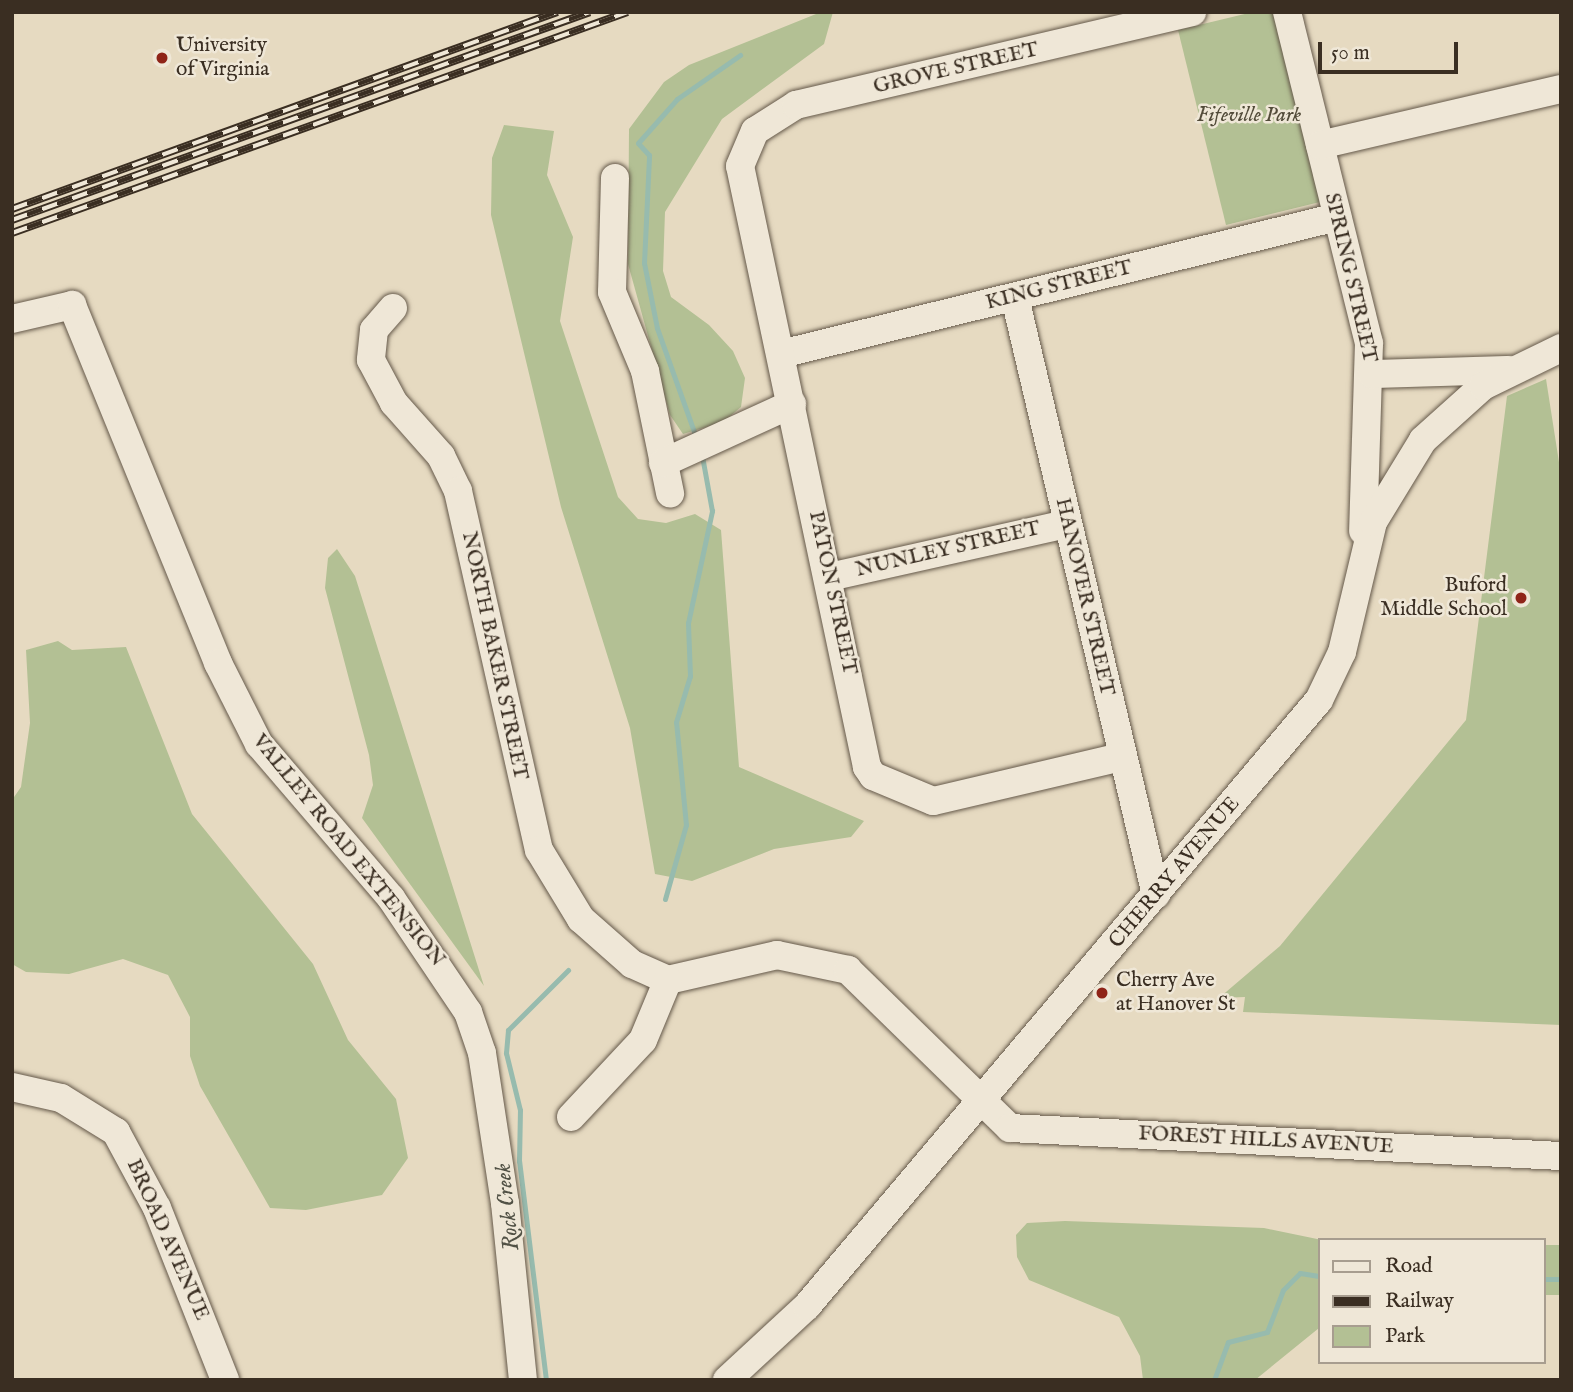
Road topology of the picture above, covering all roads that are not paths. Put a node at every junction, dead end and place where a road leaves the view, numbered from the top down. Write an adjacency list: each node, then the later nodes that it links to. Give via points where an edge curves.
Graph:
1 (1192, 12): 5 (street, GROVE STREET, via 796,104 767,118)
2 (1287, 12): 4 (street, SPRING STREET)
3 (1561, 89): 4 (street)
4 (1320, 145): 7 (street, SPRING STREET)
5 (743, 156): 12 (street, PATON STREET, via 740,184)
6 (615, 178): 16 (street, via 612,292 645,371)
7 (1337, 217): 8 (street, KING STREET); 14 (street, SPRING STREET)
8 (1015, 298): 12 (street, KING STREET); 18 (street, HANOVER STREET)
9 (393, 309): 23 (street, NORTH BAKER STREET, via 374,331 371,360 458,491 540,850 565,898 601,939 645,972)
10 (12, 319): 29 (street, VALLEY ROAD EXTENSION, via 72,305 218,663 259,744 391,898 468,1012 482,1053)
11 (1561, 348): 13 (street, CHERRY AVENUE)
12 (781, 354): 15 (street, PATON STREET)
13 (1509, 370): 14 (street); 19 (street, CHERRY AVENUE, via 1453,409 1423,440 1385,494)
14 (1372, 374): 19 (street, SPRING STREET)
15 (792, 404): 16 (street, via 703,449); 20 (street, PATON STREET)
16 (663, 463): 17 (street)
17 (670, 493)
18 (1067, 524): 20 (street, NUNLEY STREET); 21 (street, HANOVER STREET)
19 (1363, 549): 22 (street, CHERRY AVENUE, via 1342,652 1319,700)
20 (830, 577): 21 (street, PATON STREET, via 873,776 944,800)
21 (1121, 757): 22 (street, HANOVER STREET)
22 (1156, 895): 25 (street, CHERRY AVENUE)
23 (668, 980): 25 (street, FOREST HILLS AVENUE, via 777,955 848,970 915,1029); 26 (street, via 643,1040)
24 (12, 1087): 28 (street, BROAD AVENUE, via 61,1098 116,1132 162,1220)
25 (980, 1105): 27 (street, FOREST HILLS AVENUE, via 1010,1128); 30 (street, CHERRY AVENUE, via 807,1306)
26 (571, 1117)
27 (1561, 1156)
28 (225, 1380)
29 (523, 1380)
30 (727, 1380)

